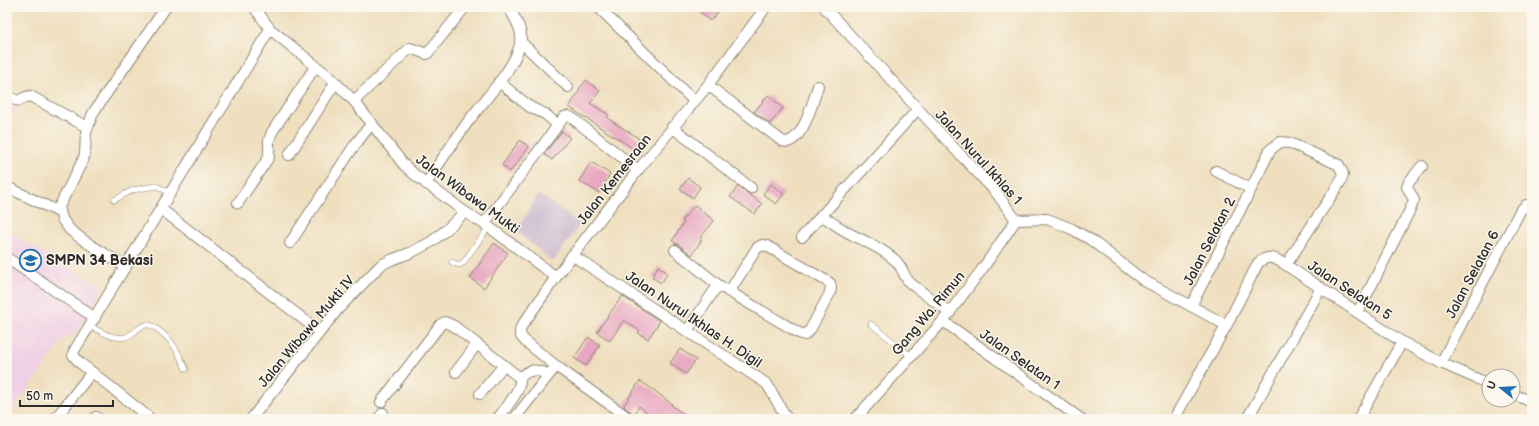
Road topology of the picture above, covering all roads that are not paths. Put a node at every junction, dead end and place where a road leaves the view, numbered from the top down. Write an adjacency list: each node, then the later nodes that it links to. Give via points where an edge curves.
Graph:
1 (166, 7): 24 (street, via 92,113)
2 (254, 7): 10 (street, Jalan Wibawa Mukti)
3 (464, 7): 19 (street, via 428,54 410,48)
4 (509, 7): 11 (street, via 521,30)
5 (598, 7): 20 (street)
6 (766, 7): 15 (street, Jalan Kemesraan)
7 (824, 7): 9 (street, Jalan Nurul Ikhlas 1)
8 (838, 7): 9 (street)
9 (831, 15): 21 (street, Jalan Nurul Ikhlas 1)
10 (270, 29): 12 (street, Jalan Wibawa Mukti); 34 (street)
11 (520, 41): 13 (street, via 514,58); 17 (street)
12 (315, 67): 14 (street, Jalan Wibawa Mukti); 36 (street, via 272,132 269,140 269,157)
13 (499, 82): 22 (street, via 530,107); 30 (street)
14 (335, 83): 19 (street, Jalan Wibawa Mukti); 26 (street)
15 (708, 85): 16 (street, via 786,142 793,139 808,117); 20 (street, Jalan Kemesraan)
16 (818, 86)
17 (568, 87)
18 (12, 99): 24 (street, via 22,100 30,96)
19 (354, 101): 23 (street, Jalan Wibawa Mukti)
20 (694, 101): 25 (street, Jalan Kemesraan)
21 (918, 109): 41 (street); 42 (street, Jalan Nurul Ikhlas 1, via 996,191)
22 (561, 121): 28 (street, via 568,116 572,118); 43 (street)
23 (372, 123): 30 (street, Jalan Wibawa Mukti, via 404,165); 45 (street)
24 (87, 126): 39 (street, via 85,154 59,207)
25 (672, 127): 28 (street, Jalan Kemesraan); 32 (street)
26 (289, 155)
27 (1422, 166): 58 (street, via 1407,187 1414,200 1410,210)
28 (638, 170): 47 (street, Jalan Kemesraan)
29 (1216, 171): 33 (street)
30 (426, 184): 40 (street, Jalan Wibawa Mukti)
31 (7, 187): 39 (street)
32 (751, 188)
33 (1251, 189): 50 (street, Jalan Selatan 2, via 1270,150 1280,142 1290,143 1339,165 1343,174 1341,181); 56 (street, Jalan Selatan 2)
34 (171, 193): 35 (lane, via 156,186 133,190); 38 (street)
35 (114, 200)
36 (238, 203)
37 (1532, 207): 68 (street, Jalan Selatan 6, via 1526,205 1520,211)
38 (161, 210): 51 (street); 63 (street)
39 (59, 212): 51 (street, via 70,230)
40 (465, 212): 43 (street, Jalan Wibawa Mukti); 63 (street, Jalan Wibawa Mukti IV, via 432,242 381,265 339,308)
41 (821, 215): 44 (street); 57 (street, via 837,227 876,246 894,259 910,283)
42 (1016, 220): 56 (street, Jalan Nurul Ikhlas 1, via 1047,219 1072,229 1097,244 1143,280); 57 (street, Gang Wa. Rimun)
43 (487, 225): 49 (lane, via 463,263 458,265); 52 (street, Jalan Wibawa Mukti)
44 (802, 237)
45 (290, 243)
46 (675, 250): 53 (street)
47 (572, 255): 52 (street, Jalan Kemesraan); 64 (street, Jalan Nurul Ikhlas H. Digil)
48 (7, 258): 60 (street)
49 (452, 262)
50 (1286, 265): 54 (street, Jalan Selatan 5); 62 (street, Jalan Selatan 5, via 1269,258 1258,263)
51 (126, 267): 60 (street)
52 (556, 277): 71 (street, Jalan Kemesraan, via 523,322 520,332 521,338)
53 (718, 285): 55 (street); 64 (street)
54 (1321, 288): 58 (street, Jalan Selatan 5); 90 (street)
55 (729, 292): 55 (street, via 798,334 805,335 831,288 830,283 762,244)
56 (1191, 306): 62 (street, Jalan Nurul Ikhlas 1)
57 (950, 312): 59 (street, Gang Wa. Rimun)
58 (1358, 312): 65 (street, Jalan Selatan 5)
59 (943, 321): 67 (street, Gang Wa. Rimun); 88 (street, Jalan Selatan 1)
60 (92, 322): 70 (lane, via 111,336 120,338 147,324 153,326 168,336); 72 (street, via 73,355)
61 (871, 324): 67 (lane)
62 (1226, 325): 89 (street, Jalan Selatan 5)
63 (320, 332): 82 (street, Jalan Wibawa Mukti IV)
64 (687, 332): 86 (street, Jalan Nurul Ikhlas H. Digil, via 767,384)
65 (1402, 342): 68 (street, Jalan Selatan 5); 91 (street)
66 (477, 344): 69 (street); 73 (street); 78 (street, via 454,326 445,322 441,324)
67 (911, 356): 87 (street, Gang Wa. Rimun)
68 (1441, 363): 75 (street, Jalan Selatan 5)
69 (504, 365): 74 (street); 76 (street)
70 (186, 369)
71 (552, 370): 74 (street, via 531,370); 84 (street); 85 (street, Jalan Kemesraan)
72 (92, 372): 80 (street); 81 (street)
73 (456, 372)
74 (520, 378): 83 (street, via 518,390)
75 (1481, 380)
76 (480, 394)
77 (1521, 397): 79 (street)
78 (381, 402)
79 (1532, 402)
80 (55, 419)
81 (151, 419)
82 (251, 419)
83 (497, 419)
84 (514, 419)
85 (630, 419)
86 (787, 419)
87 (856, 419)
88 (1081, 419)
89 (1174, 419)
90 (1247, 419)
91 (1358, 419)

